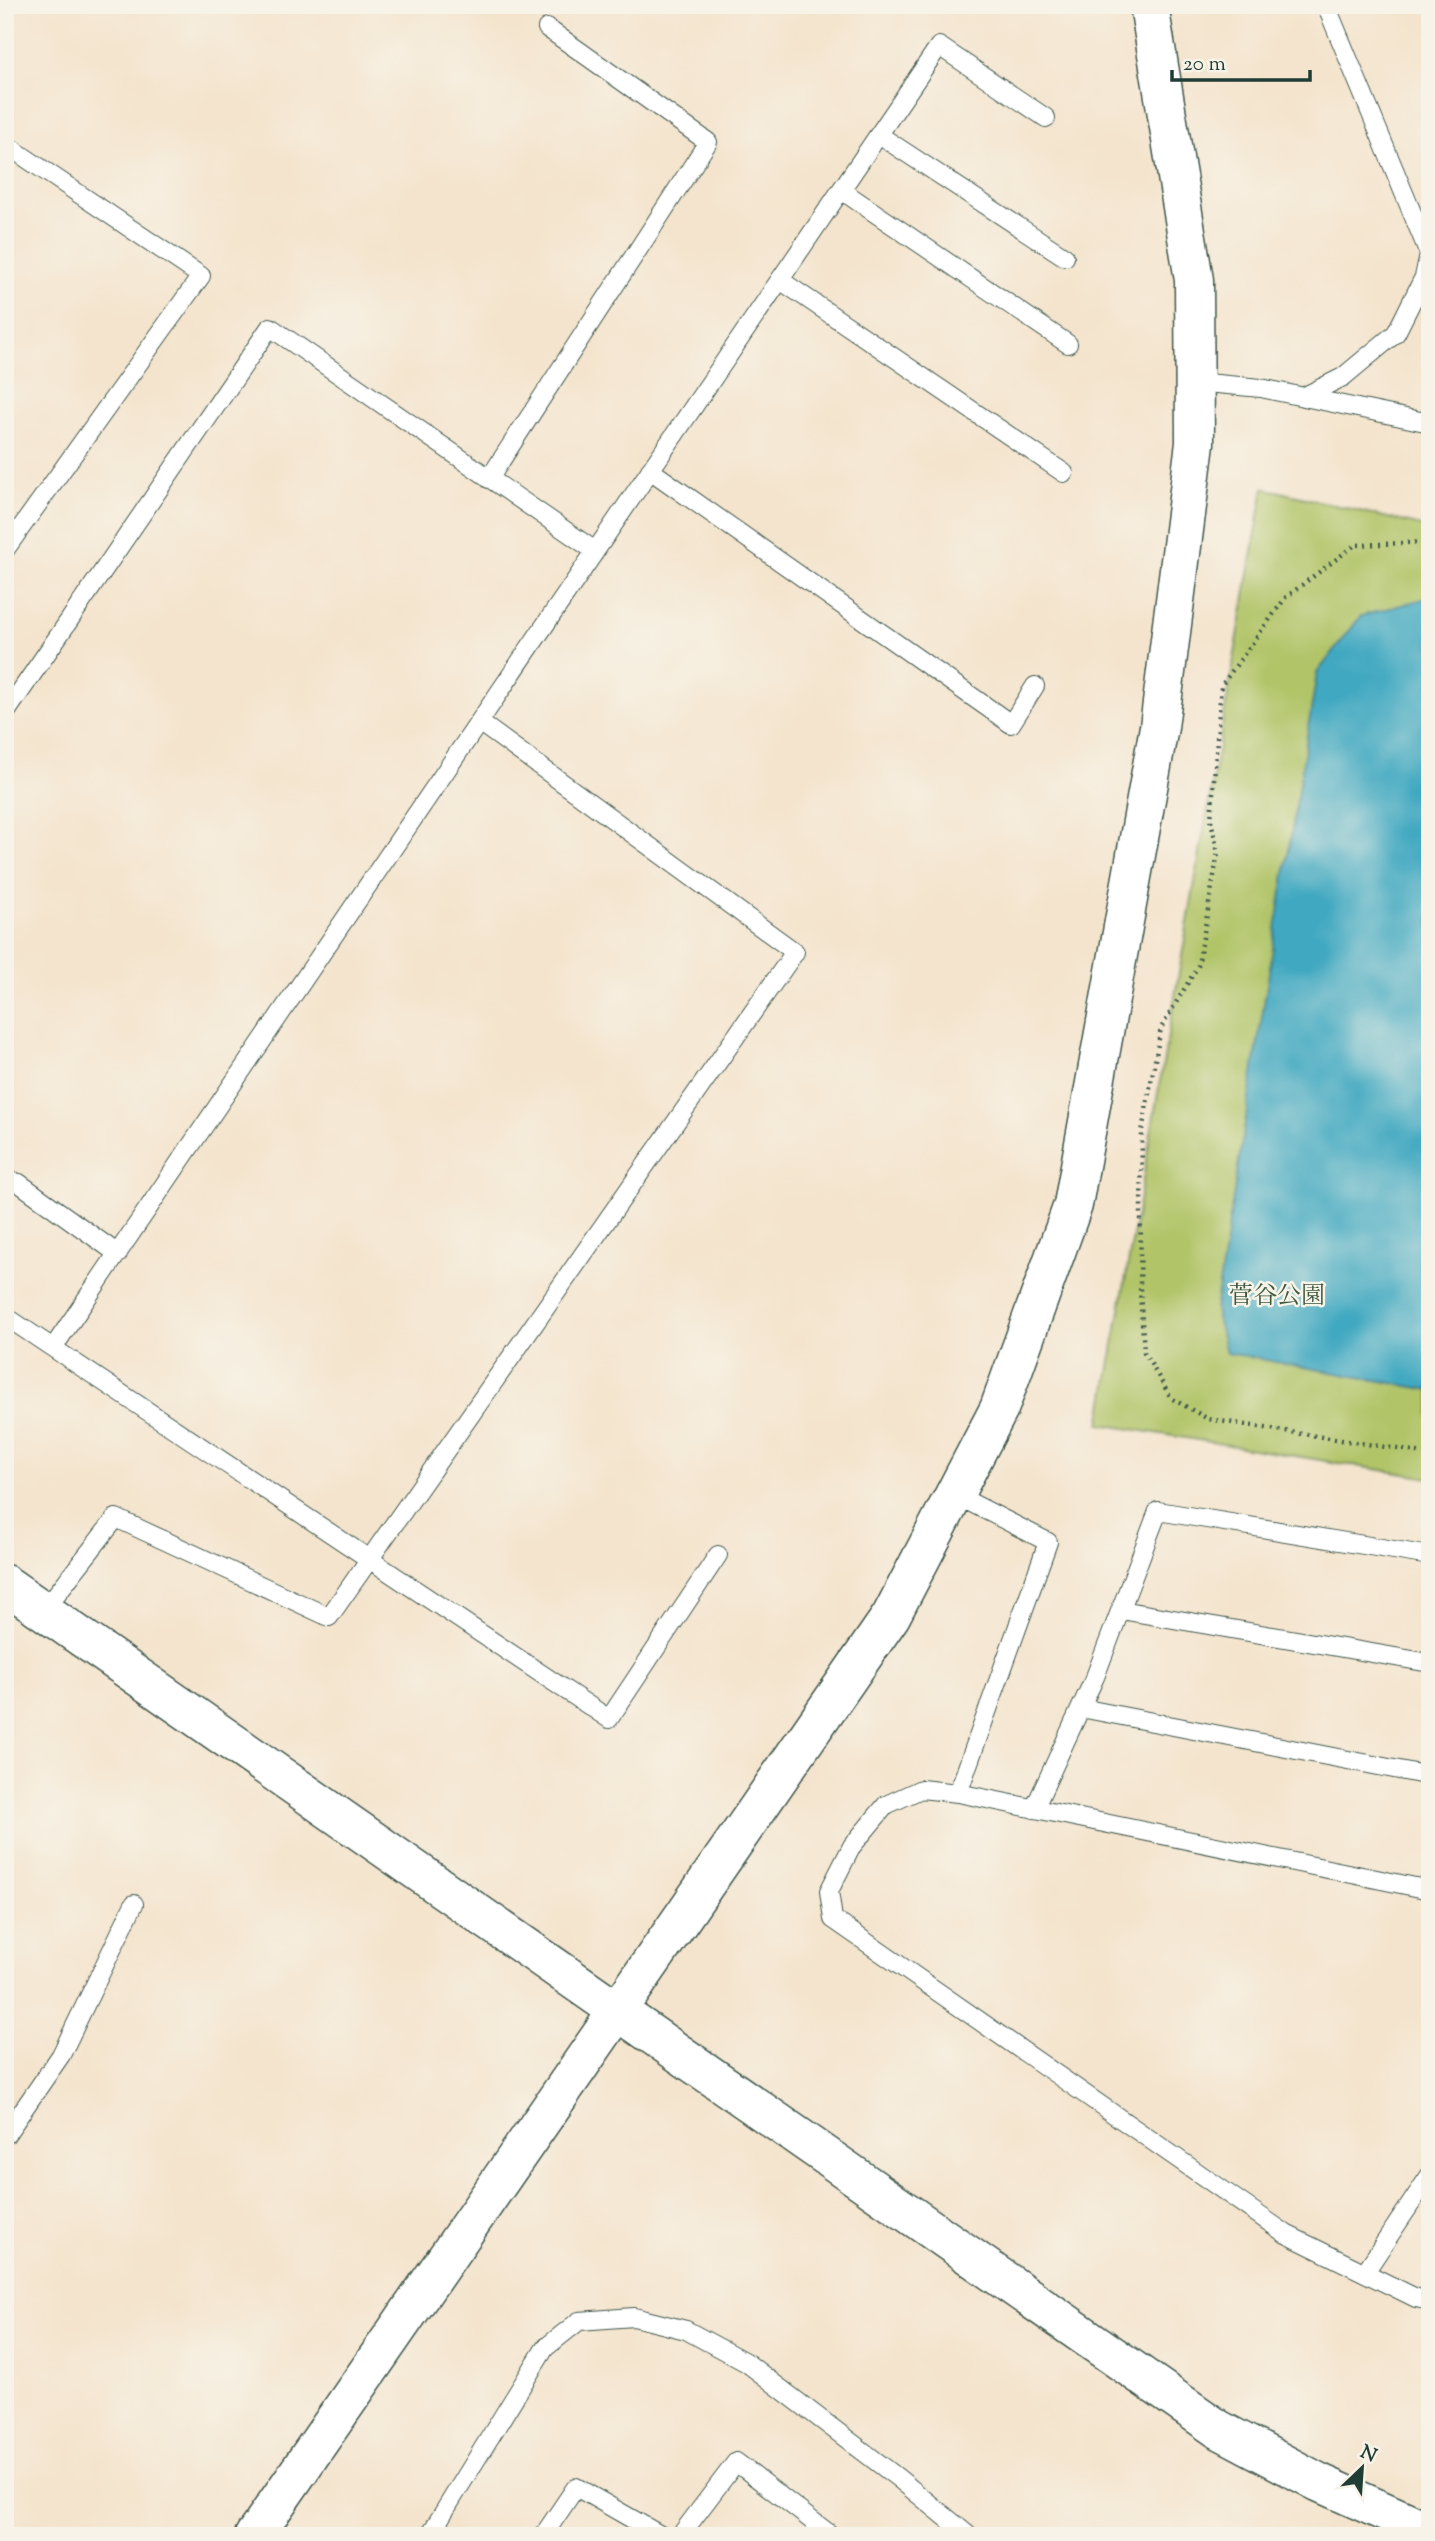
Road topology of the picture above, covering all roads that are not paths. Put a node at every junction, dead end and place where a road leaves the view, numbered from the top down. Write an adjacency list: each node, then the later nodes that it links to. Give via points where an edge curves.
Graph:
1 (1149, 5): 12 (street, via 1194,281)
2 (1326, 5): 8 (lane)
3 (547, 28): 17 (lane, via 708,142)
4 (1046, 118): 5 (lane, via 939,46)
5 (879, 135): 7 (lane); 9 (lane)
6 (5, 144): 18 (lane, via 201,276)
7 (841, 190): 10 (lane); 11 (lane)
8 (1429, 255): 13 (lane, via 1424,277 1396,333 1343,377)
9 (1065, 257)
10 (780, 280): 15 (lane); 16 (lane)
11 (1069, 344)
12 (1195, 382): 13 (lane); 27 (street, via 1195,443 1159,727 1073,1205 999,1409)
13 (1303, 397): 14 (lane)
14 (1430, 423)
15 (650, 470): 19 (lane); 20 (lane, via 1011,724)
16 (1064, 473)
17 (489, 479): 19 (lane); 21 (lane, via 270,327)
18 (5, 550)
19 (595, 551): 22 (lane)
20 (1035, 686)
21 (5, 714)
22 (479, 722): 24 (lane); 30 (lane, via 795,952)
23 (5, 1181): 24 (lane, via 19,1183)
24 (118, 1254): 26 (lane)
25 (5, 1316): 26 (lane)
26 (54, 1348): 30 (lane)
27 (954, 1494): 37 (lane, via 1048,1542); 41 (street, via 891,1616)
28 (719, 1555): 30 (lane, via 610,1719)
29 (1430, 1556): 33 (lane, via 1158,1511)
30 (370, 1560): 32 (lane, via 329,1618 116,1518)
31 (5, 1584): 32 (street)
32 (44, 1610): 41 (street)
33 (1121, 1610): 34 (lane); 35 (lane)
34 (1430, 1663)
35 (1081, 1708): 36 (lane); 38 (lane)
36 (1430, 1776)
37 (958, 1793): 38 (lane); 45 (lane, via 921,1789 886,1805 852,1846 829,1891 833,1919 1286,2234)
38 (1034, 1809): 39 (lane)
39 (1430, 1890)
40 (134, 1904): 42 (lane, via 61,2055)
41 (619, 2011): 47 (street, via 1218,2429 1318,2482); 48 (street)
42 (5, 2136)
43 (1430, 2175): 44 (lane)
44 (1424, 2194): 45 (lane)
45 (1365, 2272): 46 (lane)
46 (1430, 2301)
47 (1430, 2532)
48 (254, 2536)
49 (429, 2536): 54 (lane, via 545,2348 579,2321 634,2317 686,2330 747,2363)
50 (543, 2536): 51 (lane, via 576,2487)
51 (662, 2536)
52 (680, 2536): 53 (lane, via 736,2462)
53 (832, 2536)
54 (969, 2536)

